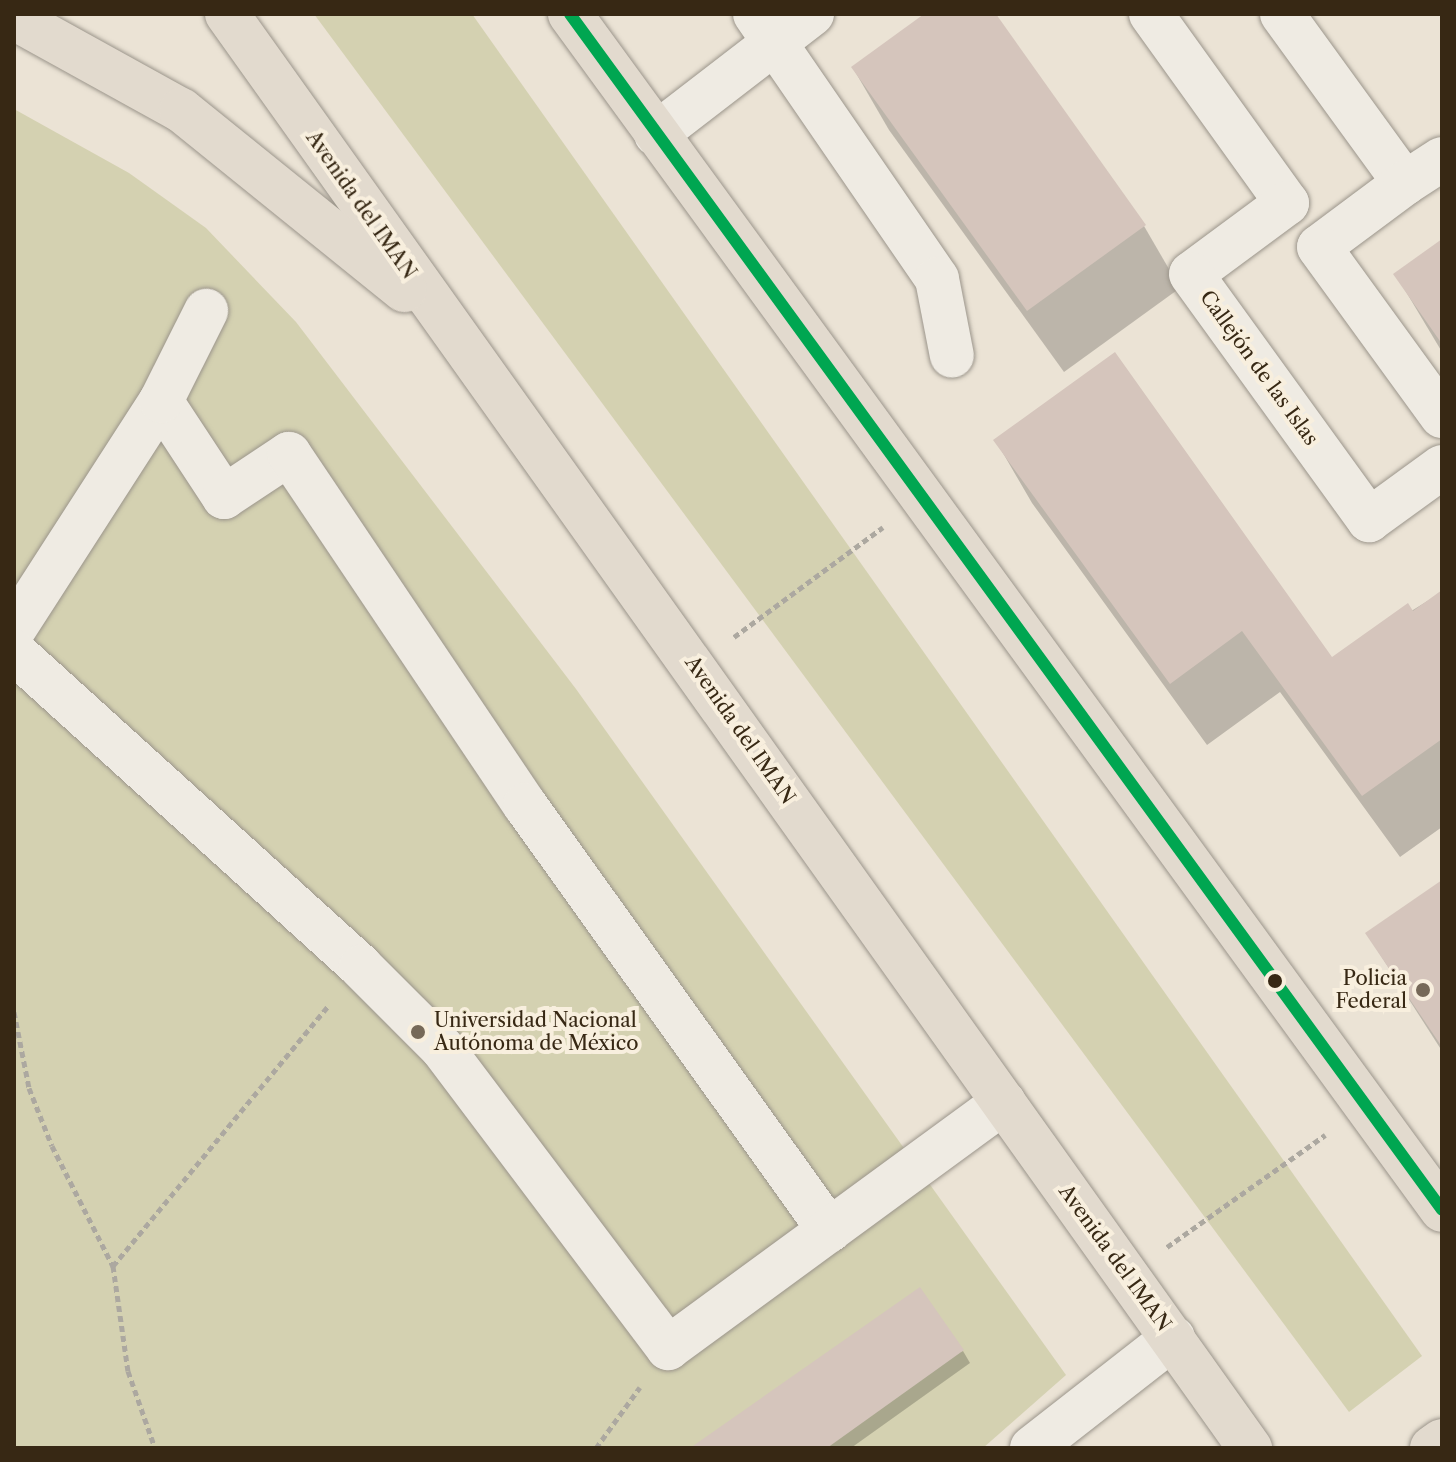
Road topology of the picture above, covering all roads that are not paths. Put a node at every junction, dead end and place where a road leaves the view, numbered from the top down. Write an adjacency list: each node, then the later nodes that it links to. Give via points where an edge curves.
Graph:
1 (227, 14): 14 (main road, Avenida del IMAN)
2 (570, 14): 8 (main road)
3 (812, 14): 7 (street)
4 (1151, 14): 11 (street)
5 (1282, 14): 10 (street)
6 (14, 18): 14 (main road, via 181,110)
7 (764, 28): 8 (street); 15 (street, via 937,279)
8 (656, 134): 22 (main road)
9 (1442, 159): 10 (street)
10 (1405, 183): 12 (street)
11 (1287, 203): 12 (street); 18 (street, Callejón de las Islas, via 1191,274 1369,520)
12 (1319, 247): 17 (street)
13 (206, 311): 16 (street)
14 (443, 322): 21 (main road, Avenida del IMAN)
15 (952, 356)
16 (161, 401): 19 (street); 23 (street, via 224,497 289,454 525,805)
17 (1442, 416)
18 (1442, 467)
19 (14, 629)
20 (14, 652): 23 (street, via 361,967 442,1048 668,1348)
21 (1004, 1102): 23 (street); 24 (main road, Avenida del IMAN)
22 (1442, 1210)
23 (829, 1230)
24 (1173, 1338): 26 (street); 27 (main road, Avenida del IMAN)
25 (1442, 1441): 28 (main road)
26 (1038, 1446)
27 (1250, 1448)
28 (1432, 1448)

